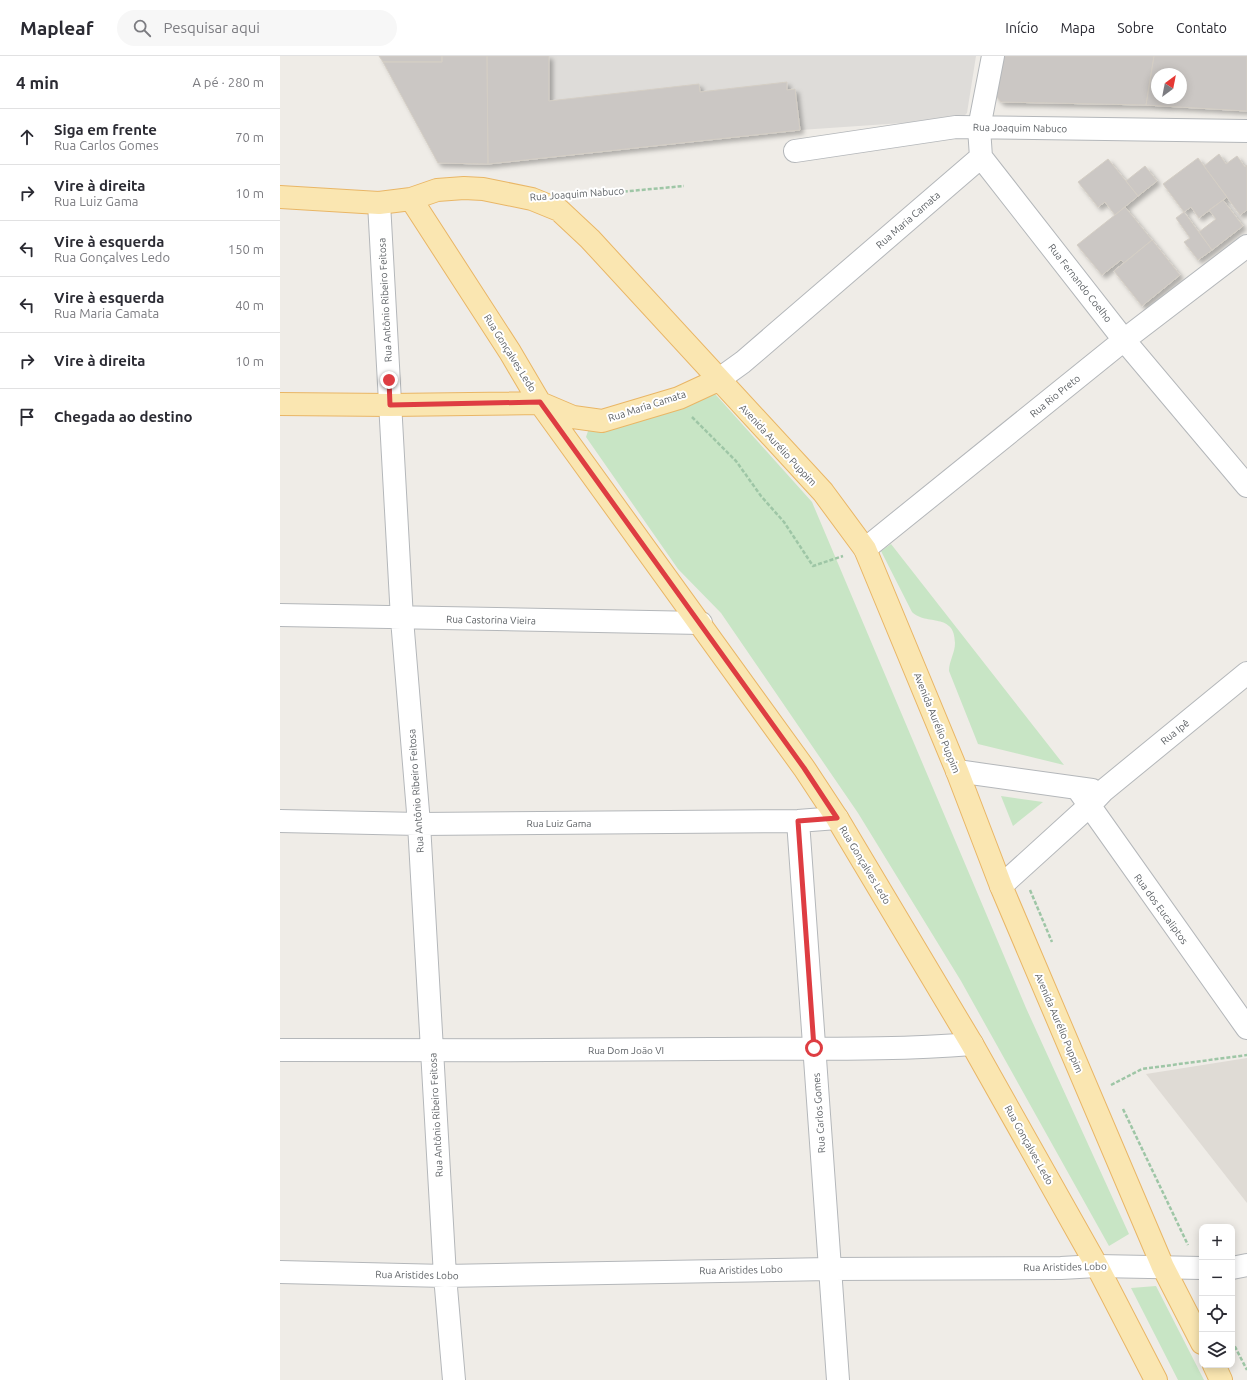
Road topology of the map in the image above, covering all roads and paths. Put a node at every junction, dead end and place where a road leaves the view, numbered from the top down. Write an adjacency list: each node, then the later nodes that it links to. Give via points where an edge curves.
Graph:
1 (992, 56): 2 (street)
2 (979, 128): 3 (street, Rua Joaquim Nabuco); 4 (street, Rua Joaquim Nabuco, via 956,127); 5 (street)
3 (1247, 131)
4 (795, 150)
5 (981, 157): 13 (street, Rua Fernando Coelho); 14 (street, Rua Maria Camata, via 743,362)
6 (684, 186): 7 (path, Rua Joaquim Nabuco)
7 (570, 196)
8 (280, 197): 11 (main road, Rua Joaquim Nabuco)
9 (411, 199): 10 (main road, Rua Joaquim Nabuco, via 437,190 464,188 490,190); 11 (main road, Rua Joaquim Nabuco); 16 (main road, Rua Gonçalves Ledo)
10 (532, 199): 14 (main road, Avenida Aurélio Puppim, via 559,210 590,239)
11 (379, 203): 18 (street, Rua Antônio Ribeiro Feitosa)
12 (1247, 246): 13 (street, Rua Rio Preto)
13 (1124, 340): 19 (street, Rua Fernando Coelho); 20 (street, Rua Rio Preto)
14 (718, 380): 15 (main road, Rua Maria Camata); 20 (main road, Avenida Aurélio Puppim, via 823,492)
15 (679, 398): 16 (main road, Rua Maria Camata, via 602,421 573,417); 20 (path, via 692,417 736,461 784,522 814,566)
16 (540, 402): 18 (main road, Rua Maria Camata); 23 (main road, Rua Gonçalves Ledo)
17 (280, 404): 18 (main road, Rua Maria Camata)
18 (390, 405): 22 (street, Rua Antônio Ribeiro Feitosa)
19 (1247, 486)
20 (865, 549): 25 (main road, Avenida Aurélio Puppim)
21 (280, 615): 22 (street, Rua Castorina Vieira)
22 (402, 618): 23 (street, Rua Castorina Vieira); 32 (street, Rua Antônio Ribeiro Feitosa)
23 (701, 624): 29 (main road, Rua Gonçalves Ledo)
24 (1247, 673): 27 (street, Rua Ipê)
25 (957, 770): 26 (street); 33 (main road, Avenida Aurélio Puppim)
26 (1077, 788): 27 (street); 28 (street, Rua dos Eucaliptos)
27 (1103, 791): 28 (street, Rua Ipê)
28 (1088, 807): 33 (street, Rua Ipê); 34 (street, Rua dos Eucaliptos)
29 (837, 818): 31 (street, Rua Luiz Gama); 35 (main road, Rua Gonçalves Ledo)
30 (280, 821): 32 (street, Rua Luiz Gama)
31 (798, 821): 32 (street, Rua Luiz Gama); 36 (street, Rua Carlos Gomes)
32 (419, 824): 38 (street, Rua Antônio Ribeiro Feitosa)
33 (1001, 886): 43 (main road, Avenida Aurélio Puppim)
34 (1247, 1028)
35 (972, 1044): 36 (street, Rua Dom João VI); 42 (main road, Rua Gonçalves Ledo)
36 (814, 1048): 38 (street, Rua Dom João VI); 46 (street, Rua Carlos Gomes)
37 (280, 1050): 38 (street, Rua Dom João VI)
38 (433, 1051): 48 (street, Rua Antônio Ribeiro Feitosa)
39 (1247, 1055): 40 (path, via 1142,1069)
40 (1111, 1085)
41 (1247, 1265): 44 (street)
42 (1097, 1266): 43 (street, Rua Aristides Lobo); 46 (street, Rua Aristides Lobo); 55 (main road, Rua Gonçalves Ledo)
43 (1163, 1266): 45 (street, Rua Aristides Lobo); 49 (main road, Avenida Aurélio Puppim)
44 (1235, 1267)
45 (1199, 1268)
46 (830, 1269): 48 (street, Rua Aristides Lobo); 54 (street, Rua Carlos Gomes)
47 (280, 1272): 48 (street, Rua Aristides Lobo)
48 (445, 1276): 53 (street, Rua Antônio Ribeiro Feitosa)
49 (1199, 1336)
50 (1235, 1347): 52 (path)
51 (1215, 1368): 56 (main road)
52 (1247, 1370)
53 (454, 1380)
54 (838, 1380)
55 (1156, 1380)
56 (1221, 1380)

